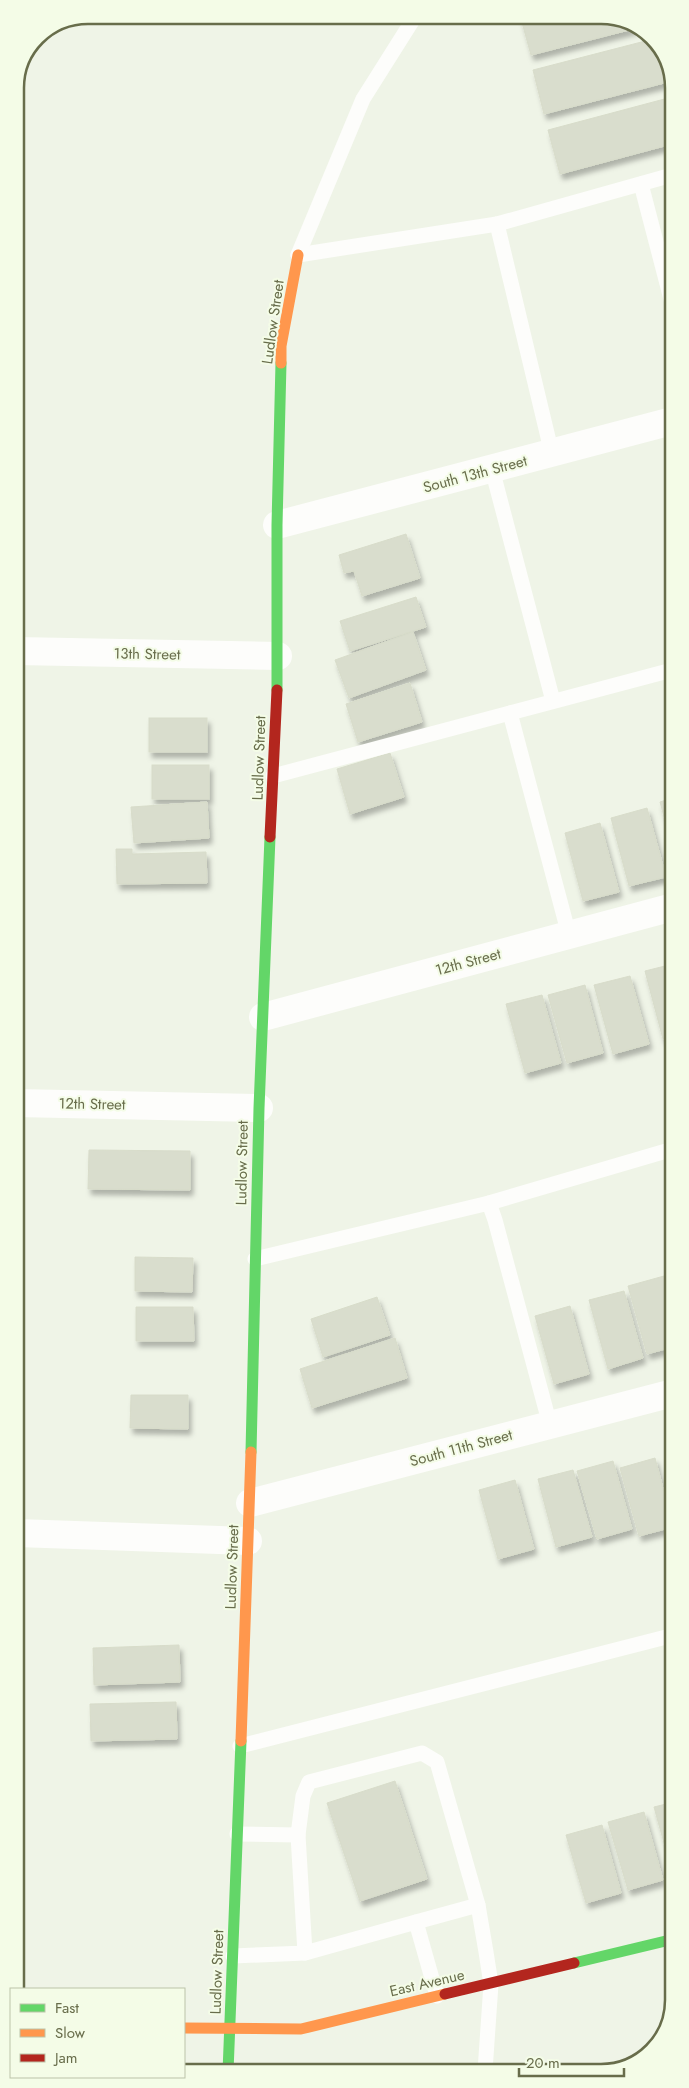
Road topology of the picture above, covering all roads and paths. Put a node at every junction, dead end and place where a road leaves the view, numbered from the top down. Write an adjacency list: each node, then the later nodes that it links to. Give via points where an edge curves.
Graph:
1 (410, 24): 5 (lane, via 363,99)
2 (665, 178): 3 (lane)
3 (641, 184): 4 (lane); 6 (lane)
4 (497, 224): 5 (lane); 8 (lane)
5 (298, 256): 10 (street, Ludlow Street, via 281,346)
6 (665, 277)
7 (665, 424): 8 (street, South 13th Street)
8 (552, 454): 9 (street, South 13th Street)
9 (492, 469): 10 (street, South 13th Street); 14 (lane)
10 (277, 526): 12 (street, Ludlow Street)
11 (24, 651): 12 (street, 13th Street)
12 (278, 656): 16 (street, Ludlow Street)
13 (665, 672): 14 (lane)
14 (553, 701): 15 (lane)
15 (510, 713): 16 (lane); 18 (lane)
16 (273, 776): 19 (street, Ludlow Street)
17 (665, 909): 18 (street, 12th Street)
18 (569, 935): 19 (street, 12th Street)
19 (263, 1017): 21 (street, Ludlow Street)
20 (24, 1103): 21 (street, 12th Street)
21 (258, 1108): 24 (street, Ludlow Street)
22 (665, 1151): 23 (lane)
23 (489, 1203): 24 (lane); 26 (lane)
24 (255, 1258): 27 (street, Ludlow Street)
25 (665, 1395): 26 (street, South 11th Street)
26 (550, 1424): 27 (street, South 11th Street)
27 (250, 1503): 29 (street, Ludlow Street)
28 (24, 1533): 29 (street)
29 (248, 1541): 31 (street, Ludlow Street)
30 (665, 1637): 31 (lane)
31 (240, 1746): 32 (street, Ludlow Street)
32 (237, 1834): 33 (lane); 38 (street, Ludlow Street)
33 (298, 1835): 34 (lane, via 303,1796 309,1782 422,1752 437,1762); 37 (lane)
34 (478, 1905): 35 (lane); 39 (lane)
35 (416, 1922): 37 (lane); 40 (lane)
36 (665, 1941): 39 (street, East Avenue)
37 (306, 1953): 38 (lane)
38 (233, 1956): 42 (street, Ludlow Street)
39 (491, 1984): 40 (street, East Avenue); 44 (lane)
40 (438, 1996): 42 (street, East Avenue, via 301,2029)
41 (185, 2028): 42 (street, East Avenue)
42 (230, 2030): 43 (street, Ludlow Street)
43 (228, 2064)
44 (485, 2064)

